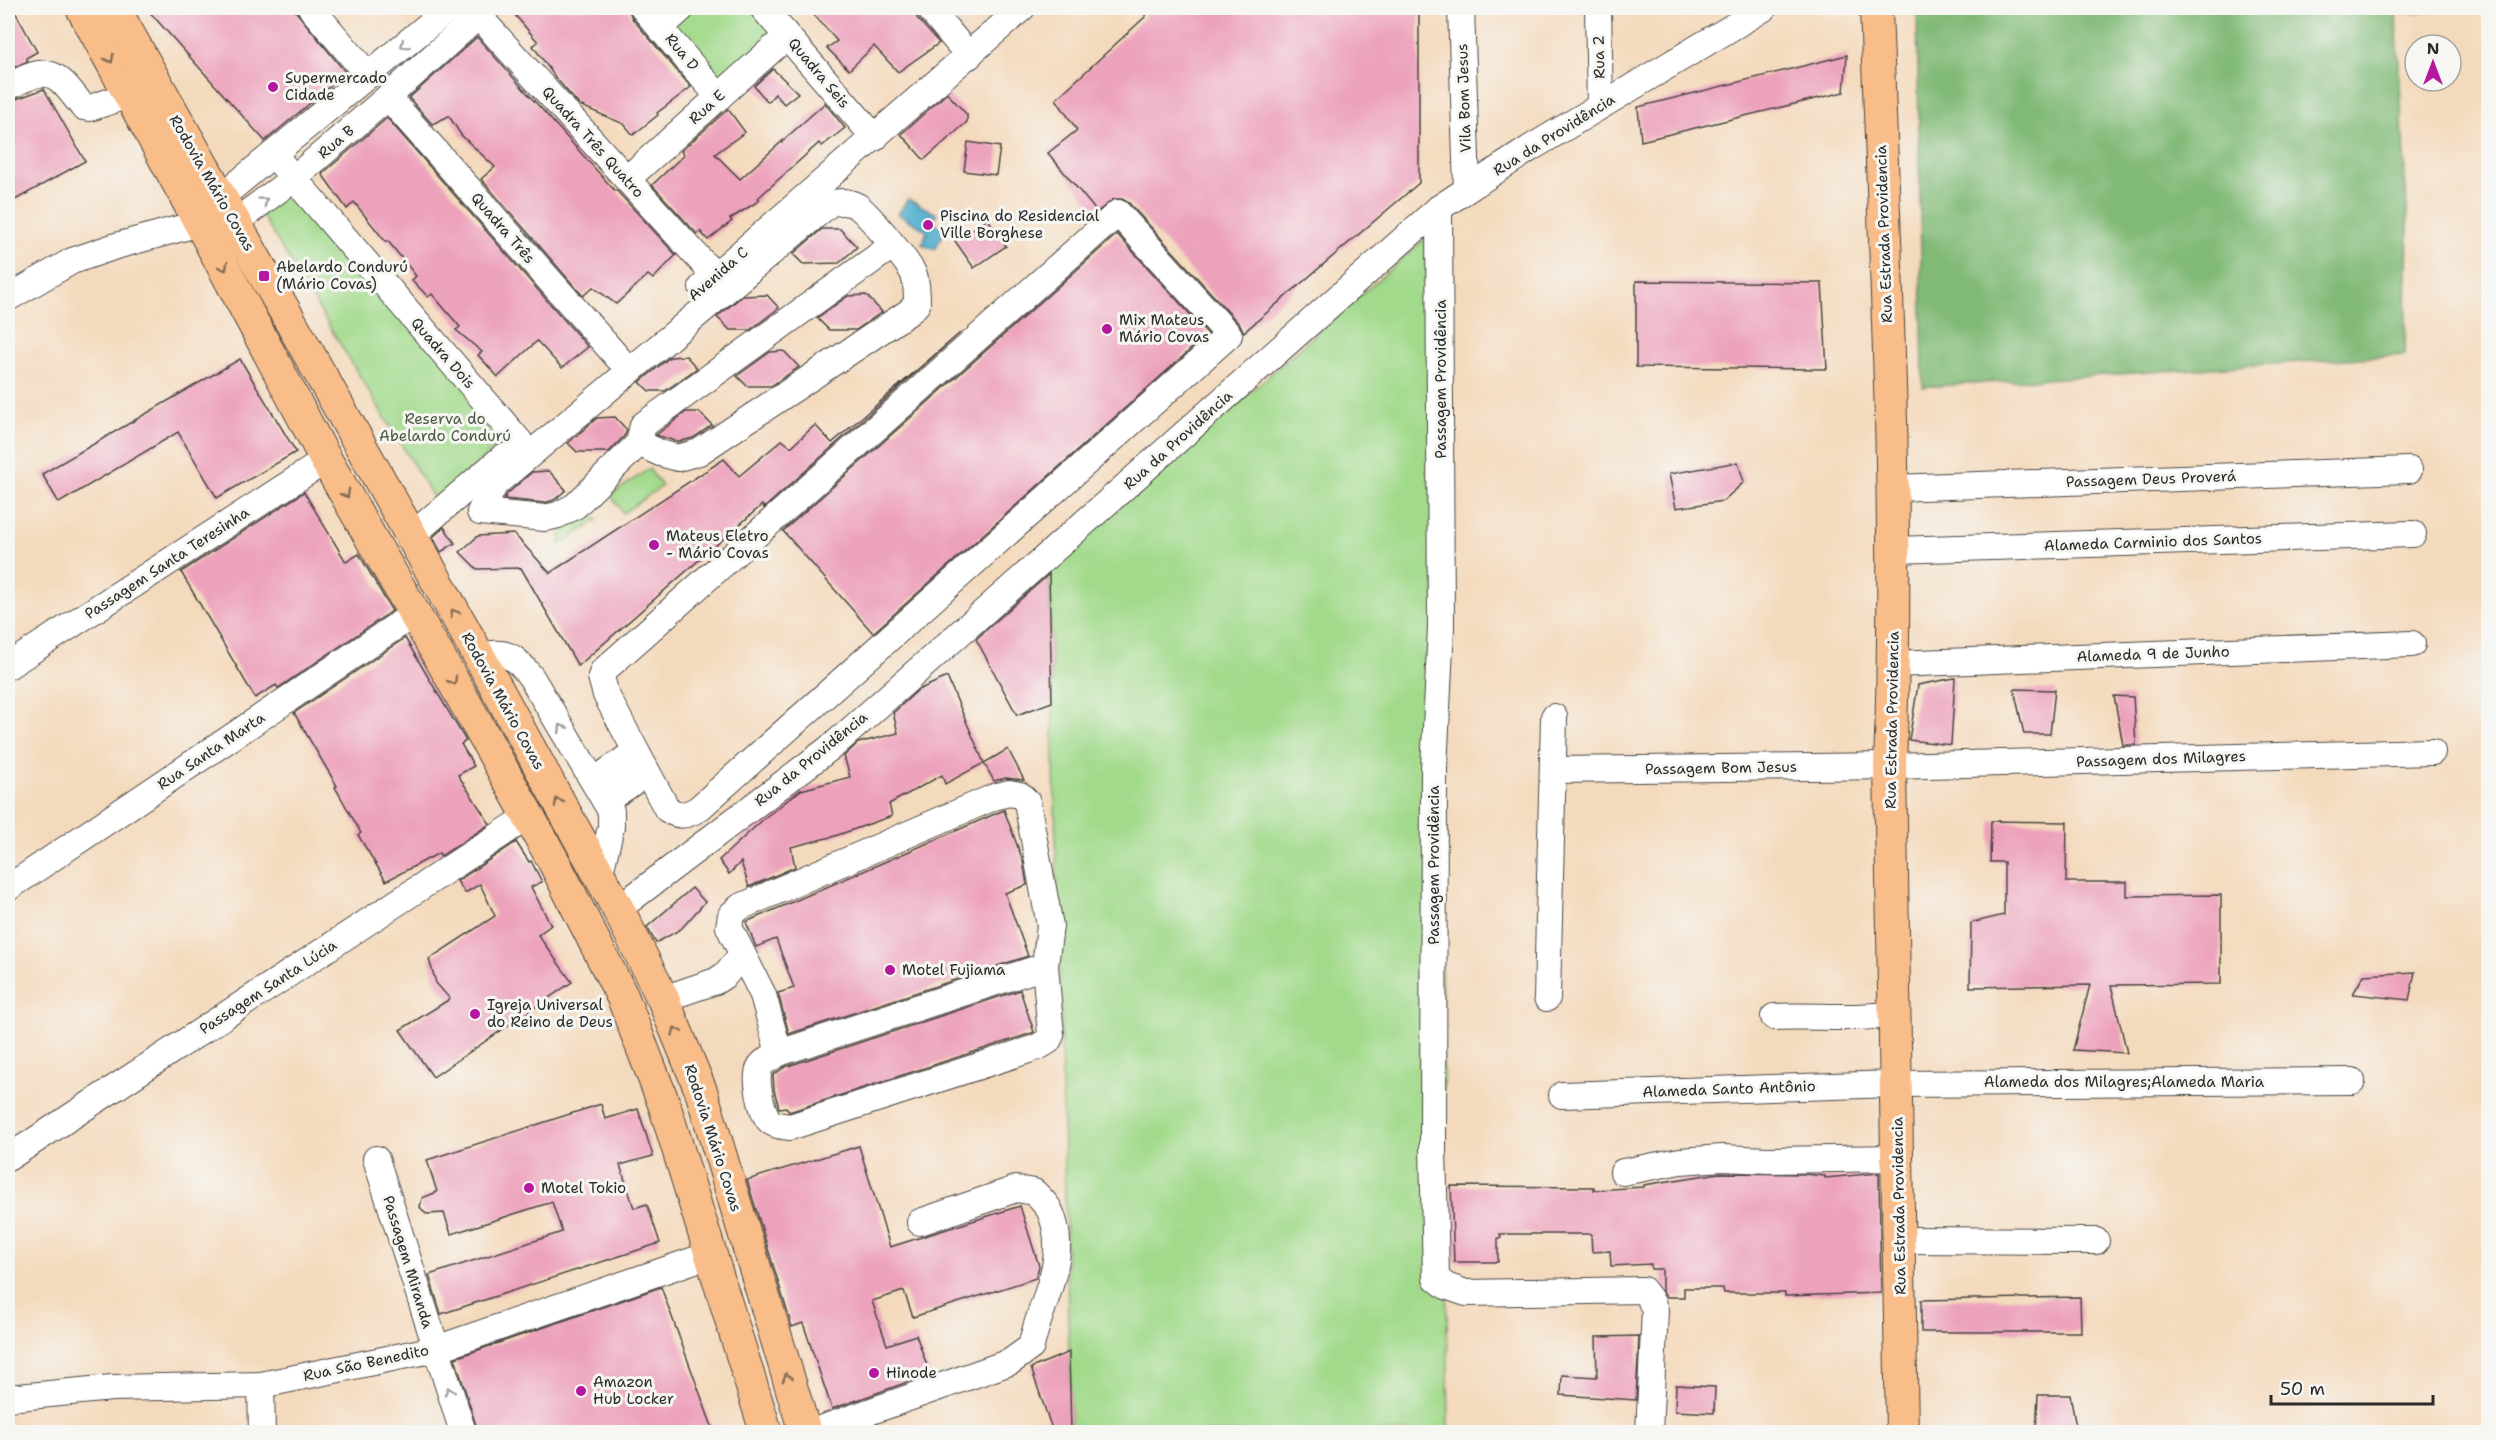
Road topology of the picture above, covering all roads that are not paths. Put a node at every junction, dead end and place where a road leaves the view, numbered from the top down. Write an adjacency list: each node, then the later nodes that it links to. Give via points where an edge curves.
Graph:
1 (82, 8): 21 (main road, Rodovia Mário Covas, one-way to 21)
2 (114, 8): 31 (main road, Rodovia Mário Covas)
3 (311, 8): 19 (street)
4 (449, 8): 19 (street, Rua B, one-way to 19)
5 (643, 8): 16 (street, Rua D)
6 (682, 8): 16 (street)
7 (763, 8): 17 (street, Quadra Seis)
8 (930, 8): 18 (street)
9 (1022, 8): 18 (street, Avenida C)
10 (1461, 8): 29 (street, Vila Bom Jesus)
11 (1598, 8): 24 (street, Rua 2)
12 (1764, 8): 15 (street, Rua da Providência)
13 (1876, 8): 41 (main road, Rua Estrada Providencia)
14 (479, 10): 22 (street, Rua B); 28 (street, Quadra Três Quatro)
15 (1726, 18): 24 (street, Rua da Providência)
16 (661, 27): 23 (street, Rua D)
17 (787, 36): 23 (street, Rua E); 25 (street, Quadra Seis)
18 (969, 56): 25 (street, Avenida C)
19 (368, 75): 26 (street, Rua B)
20 (8, 87): 21 (street, via 29,75 50,73 64,82 83,107)
21 (129, 94): 32 (main road, Rodovia Mário Covas)
22 (388, 97): 27 (street, Rua B); 36 (street, Quadra Três)
23 (719, 97): 28 (street, Rua E)
24 (1600, 106): 29 (street, Rua da Providência)
25 (875, 138): 34 (street, Avenida C)
26 (273, 154): 27 (street, Quadra Dois); 31 (street, Rua B)
27 (293, 179): 31 (street, Rua B, one-way to 27); 37 (street, Quadra Dois)
28 (627, 179): 34 (street, Quadra Três Quatro)
29 (1467, 189): 30 (street, Rua da Providência)
30 (1439, 208): 63 (street, Rua da Providência, via 835,744); 90 (street, Passagem Providência, via 1441,627 1434,769 1433,1124 1436,1278 1466,1293 1643,1290 1655,1310)
31 (227, 210): 43 (main road, Rodovia Mário Covas)
32 (200, 223): 35 (street, via 72,261); 39 (main road, Rodovia Mário Covas, one-way to 39)
33 (892, 246): 38 (street, via 643,425); 38 (street, via 913,274 917,303 909,312 699,452 678,458); 38 (street, via 858,206 841,201 829,204 495,484 480,512 545,518 558,515 575,506)
34 (715, 276): 36 (street, Avenida C)
35 (8, 298)
36 (619, 359): 37 (street, Avenida C)
37 (520, 442): 43 (street, Avenida C)
38 (639, 443)
39 (326, 460): 45 (main road, Rodovia Mário Covas, one-way to 45); 49 (street, Passagem Santa Teresinha)
40 (2409, 470): 41 (street, Passagem Deus Proverá)
41 (1893, 488): 44 (main road, Rua Estrada Providencia)
42 (2414, 534): 44 (street, Alameda Carminio dos Santos)
43 (410, 537): 47 (main road, Rodovia Mário Covas, one-way to 43)
44 (1893, 550): 48 (main road, Rua Estrada Providencia)
45 (414, 614): 52 (main road, Rodovia Mário Covas, one-way to 52); 62 (street, Rua Santa Marta)
46 (2412, 644): 48 (street, Alameda 9 de Junho)
47 (479, 656): 50 (main road, Rodovia Mário Covas); 57 (street, one-way to 47, via 519,660 507,654)
48 (1894, 664): 55 (main road, Rua Estrada Providencia)
49 (8, 666)
50 (512, 716): 52 (main road, via 497,711 488,715); 59 (main road, Rodovia Mário Covas, one-way to 50)
51 (1554, 717): 56 (street)
52 (482, 732): 58 (main road, Rodovia Mário Covas)
53 (2432, 752): 55 (street, Passagem dos Milagres)
54 (641, 763): 54 (street, via 667,808 675,814 687,815 698,809 1228,335 1118,213 611,660 603,670 603,686); 57 (street)
55 (1890, 766): 56 (street, Passagem Bom Jesus); 68 (main road, Rua Estrada Providencia)
56 (1553, 770): 66 (street)
57 (599, 791): 61 (street, via 611,811 611,827)
58 (529, 816): 60 (main road, Rodovia Mário Covas); 74 (street, Passagem Santa Lúcia)
59 (582, 847): 60 (main road, via 576,861); 61 (main road, Rodovia Mário Covas)
60 (553, 860): 81 (main road, Rodovia Mário Covas, via 623,998 663,1104)
61 (599, 877): 63 (main road, Rodovia Mário Covas)
62 (8, 888)
63 (618, 909): 67 (main road, Rodovia Mário Covas)
64 (742, 956): 65 (street, via 729,927 731,915 740,907 1009,793 1028,802 1050,926); 67 (street, via 716,981); 70 (street, via 763,995)
65 (1045, 966): 70 (street); 70 (street, via 1051,1035 1048,1041 790,1127 778,1126 768,1119 756,1082 760,1064)
66 (1547, 998)
67 (663, 999): 88 (main road, Rodovia Mário Covas, one-way to 67, via 701,1091)
68 (1894, 1014): 69 (street); 72 (main road, Rua Estrada Providencia)
69 (1774, 1017)
70 (779, 1053)
71 (2352, 1081): 72 (street, Alameda dos Milagres;Alameda Maria)
72 (1895, 1083): 73 (street, Alameda Santo Antônio); 75 (main road, Rua Estrada Providencia)
73 (1562, 1095)
74 (8, 1158)
75 (1898, 1158): 77 (street, via 1722,1158); 79 (main road, Rua Estrada Providencia)
76 (376, 1160): 82 (street, Passagem Miranda)
77 (1623, 1172)
78 (920, 1222): 89 (street, via 1016,1190 1034,1192 1048,1209 1058,1241 1054,1274 1031,1347 1010,1362)
79 (1900, 1240): 80 (street); 91 (main road, Rua Estrada Providencia)
80 (2096, 1241)
81 (710, 1255): 82 (street, Rua São Benedito); 87 (main road, Rodovia Mário Covas)
82 (436, 1349): 83 (street, Rua São Benedito); 86 (street, Passagem Miranda, one-way to 82)
83 (261, 1384): 84 (street, Rua São Benedito, via 112,1388); 85 (street)
84 (8, 1398)
85 (262, 1432)
86 (463, 1432)
87 (766, 1432)
88 (805, 1432)
89 (812, 1432)
90 (1649, 1432)
91 (1902, 1432)

